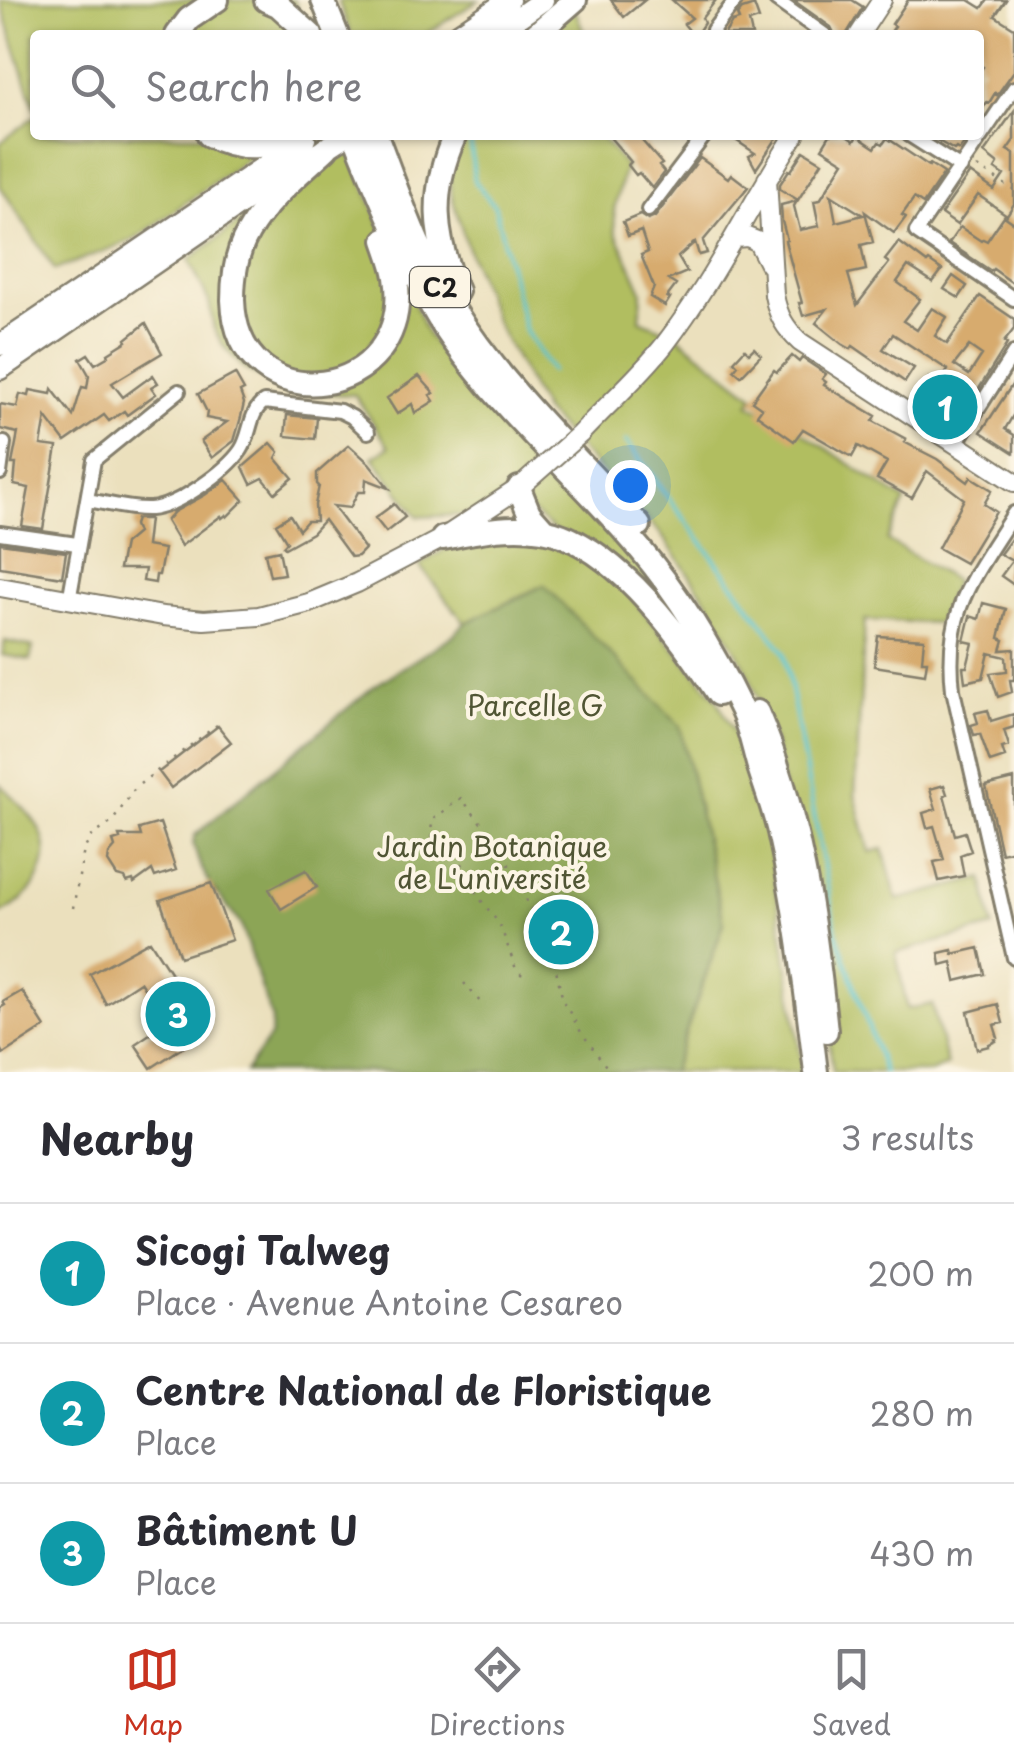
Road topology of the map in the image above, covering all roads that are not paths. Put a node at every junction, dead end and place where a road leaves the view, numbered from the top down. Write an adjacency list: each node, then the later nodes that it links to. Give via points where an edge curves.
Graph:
1 (217, 0): 11 (highway)
2 (266, 0): 12 (highway)
3 (302, 0): 13 (highway)
4 (322, 0): 14 (highway)
5 (510, 0): 15 (main road)
6 (543, 0): 16 (main road)
7 (575, 0): 17 (highway)
8 (736, 0): 18 (street)
9 (776, 0): 19 (street)
10 (882, 0): 20 (street)
11 (181, 30)
12 (308, 30)
13 (312, 30)
14 (334, 30)
15 (465, 30)
16 (500, 30)
17 (541, 30)
18 (713, 30)
19 (818, 30)
20 (862, 30)
21 (1014, 88): 22 (street)
22 (984, 134)
23 (223, 140): 24 (highway, via 258,147)
24 (288, 140)
25 (333, 140): 42 (main road)
26 (334, 140): 35 (highway, via 255,222 234,275 235,317 247,347 274,374 299,384 356,372 392,327 396,277)
27 (334, 140): 44 (main road)
28 (336, 140): 35 (highway)
29 (378, 140): 46 (highway, C2, via 440,288 492,366)
30 (452, 140): 46 (highway, via 438,190 446,266 470,318)
31 (700, 140): 38 (street)
32 (792, 140): 37 (street)
33 (918, 140): 36 (street)
34 (980, 140): 36 (street)
35 (365, 164): 61 (highway, via 443,326 670,587 742,710)
36 (964, 164): 41 (street, via 916,232)
37 (767, 179): 39 (street); 40 (street)
38 (648, 210)
39 (735, 238): 40 (street, via 757,241); 52 (street, bridge, via 662,348)
40 (773, 273): 48 (street, via 775,304 800,342)
41 (1014, 299)
42 (0, 345)
43 (1014, 353): 48 (street)
44 (0, 369)
45 (180, 391): 53 (street, via 94,460)
46 (524, 400): 64 (highway, via 680,576 753,703 795,828 809,894)
47 (368, 432): 53 (street, via 340,411 264,402 228,465 172,503 145,509)
48 (956, 442): 51 (street)
49 (4, 443): 50 (street)
50 (0, 473)
51 (1014, 482)
52 (519, 488): 55 (highway); 57 (street)
53 (87, 500): 58 (street)
54 (1014, 513): 62 (street, via 965,592 950,662)
55 (544, 530): 57 (highway, via 498,528); 61 (highway, via 585,548 643,595 691,652)
56 (0, 533): 58 (street)
57 (442, 538): 60 (street, via 358,583 260,616 204,620)
58 (78, 544): 60 (street)
59 (0, 587): 60 (street)
60 (69, 601)
61 (758, 764): 63 (highway, via 779,830)
62 (1014, 958)
63 (816, 1072)
64 (830, 1072)

